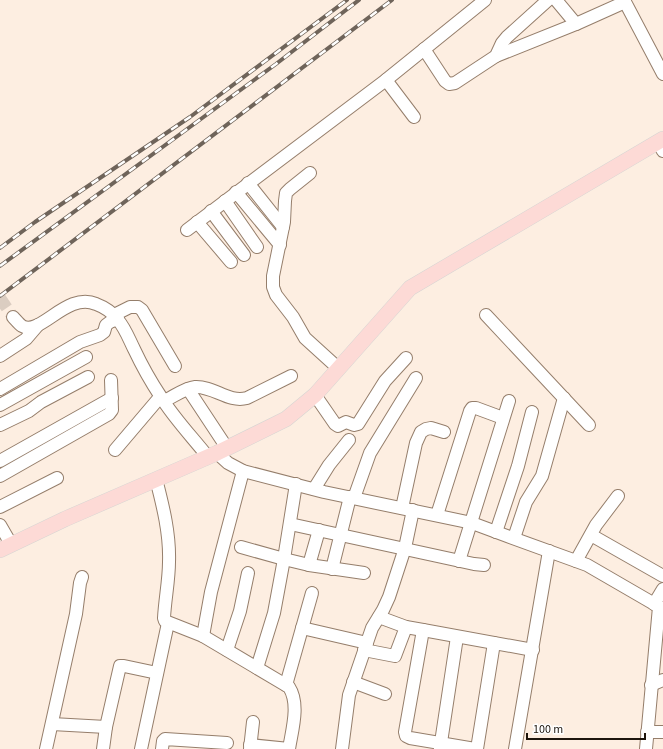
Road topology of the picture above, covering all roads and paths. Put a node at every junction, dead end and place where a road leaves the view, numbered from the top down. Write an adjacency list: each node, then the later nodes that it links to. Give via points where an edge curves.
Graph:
1 (485, 0): 6 (street)
2 (548, 0): 7 (street, via 507,37)
3 (556, 0): 5 (street)
4 (625, 1): 5 (street); 8 (street)
5 (576, 24): 7 (street)
6 (424, 49): 7 (street, via 449,84 455,83); 9 (street)
7 (496, 56)
8 (663, 74)
9 (386, 80): 10 (street); 13 (street)
10 (414, 116)
11 (661, 144): 31 (main road, via 410,288)
12 (310, 173): 18 (street, via 286,193)
13 (248, 183): 14 (street); 18 (street)
14 (236, 192): 15 (street); 20 (street)
15 (225, 201): 16 (street); 21 (street)
16 (211, 212): 17 (street); 22 (street)
17 (197, 222): 19 (street); 23 (street)
18 (283, 227): 20 (street)
19 (187, 230)
20 (280, 245): 31 (street, via 273,287 276,295 309,343)
21 (257, 247)
22 (244, 255)
23 (232, 262)
24 (114, 315): 27 (street, via 97,304 76,302); 32 (street, via 130,307 142,310); 37 (street, via 100,335 80,342); 42 (street)
25 (486, 315): 41 (street)
26 (13, 317): 27 (street, via 26,327)
27 (38, 325): 28 (street, via 26,339)
28 (0, 356)
29 (86, 356): 44 (street)
30 (406, 358): 39 (street, via 385,381 358,424 335,424)
31 (342, 363): 39 (main road)
32 (175, 366)
33 (291, 376): 38 (street, via 241,400 201,388)
34 (88, 377): 47 (street)
35 (416, 378): 61 (street, via 370,453)
36 (111, 380): 40 (street)
37 (0, 389)
38 (188, 389): 42 (street); 52 (street)
39 (315, 395): 52 (main road, via 286,419)
40 (112, 398): 53 (street); 55 (street, via 112,410 109,414)
41 (564, 398): 48 (street); 72 (street, via 542,476 526,502)
42 (162, 399): 51 (street); 52 (street)
43 (509, 401): 46 (street)
44 (0, 405)
45 (532, 412): 69 (street, via 518,466)
46 (503, 418): 64 (street, via 472,408); 65 (street)
47 (0, 425)
48 (589, 425)
49 (444, 432): 63 (street, via 431,428 421,432 416,443)
50 (349, 440): 59 (street, via 328,465)
51 (115, 450)
52 (217, 453): 54 (street); 57 (main road)
53 (0, 461)
54 (243, 471): 58 (street); 95 (street, via 211,592)
55 (0, 476)
56 (56, 478): 62 (street)
57 (156, 479): 73 (main road); 91 (street, via 164,511 169,550 164,618)
58 (296, 484): 59 (street); 66 (street)
59 (314, 489): 61 (street)
60 (618, 496): 71 (street)
61 (352, 497): 63 (street); 70 (street)
62 (0, 507)
63 (408, 509): 64 (street); 75 (street)
64 (437, 515): 65 (street)
65 (472, 523): 69 (street); 78 (street)
66 (290, 524): 68 (street); 77 (street)
67 (0, 525): 73 (street)
68 (319, 530): 70 (street); 80 (street)
69 (496, 532): 72 (street)
70 (341, 534): 75 (street); 82 (street)
71 (591, 535): 79 (street); 85 (street)
72 (514, 538): 76 (street)
73 (5, 547)
74 (241, 547): 77 (street)
75 (405, 548): 78 (street); 90 (street, via 389,597)
76 (549, 551): 79 (street); 100 (street)
77 (284, 560): 80 (street); 101 (street, via 274,612)
78 (459, 561): 81 (street)
79 (576, 561): 89 (street)
80 (310, 565): 82 (street)
81 (484, 565)
82 (332, 569): 84 (street)
83 (248, 573): 99 (street)
84 (364, 573)
85 (663, 576)
86 (82, 577): 109 (street)
87 (663, 589): 89 (street)
88 (312, 593): 93 (street)
89 (659, 607): 106 (street)
90 (379, 617): 92 (street); 98 (street)
91 (168, 623): 95 (street); 102 (street)
92 (406, 626): 94 (street); 98 (street, via 395,656)
93 (302, 628): 98 (street); 105 (street)
94 (423, 630): 96 (street); 114 (street, via 405,732 410,738)
95 (203, 636): 99 (street)
96 (457, 637): 97 (street); 114 (street)
97 (494, 643): 100 (street); 122 (street)
98 (365, 646): 104 (street)
99 (228, 650): 101 (street)
100 (533, 650): 123 (street)
101 (257, 668): 105 (street)
102 (157, 673): 110 (street, via 120,666); 118 (street)
103 (663, 680): 106 (street)
104 (353, 682): 107 (street); 121 (street, via 346,712)
105 (286, 685): 120 (street, via 295,700)
106 (652, 685): 111 (street)
107 (385, 694)
108 (253, 722): 115 (street)
109 (52, 724): 110 (street); 116 (street)
110 (106, 727): 117 (street)
111 (647, 732): 112 (street); 124 (street)
112 (663, 732)
113 (227, 743): 119 (street, via 165,739)
114 (441, 746): 122 (street)
115 (250, 747): 120 (street)
116 (46, 749)
117 (103, 749)
118 (141, 749)
119 (162, 749)
120 (289, 749)
121 (342, 749)
122 (476, 749)
123 (516, 749)
124 (646, 749)

